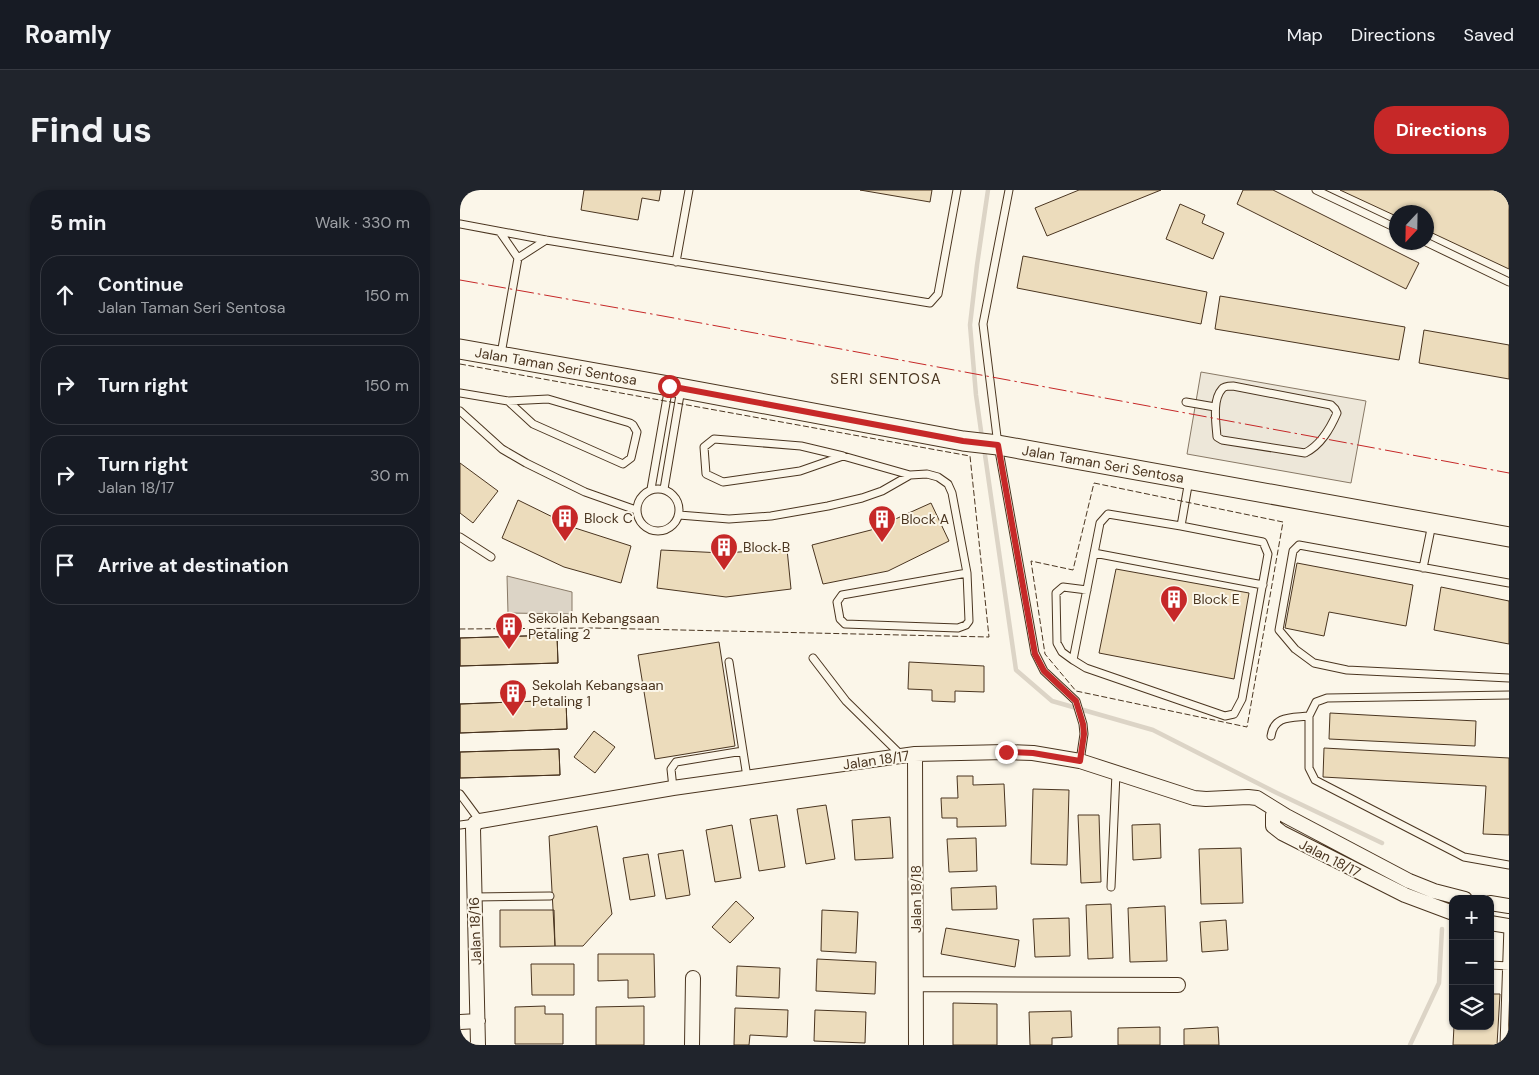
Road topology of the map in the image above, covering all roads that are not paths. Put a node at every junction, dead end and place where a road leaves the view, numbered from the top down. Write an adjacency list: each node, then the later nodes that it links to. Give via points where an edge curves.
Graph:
1 (689, 190): 11 (lane)
2 (957, 190): 11 (lane, via 938,294 930,303)
3 (1009, 190): 21 (lane, via 983,324)
4 (1316, 190): 6 (lane)
5 (460, 224): 7 (lane)
6 (1389, 225)
7 (500, 232): 8 (lane); 10 (lane)
8 (546, 240): 10 (lane); 11 (lane)
9 (1434, 246): 12 (lane)
10 (518, 258): 14 (lane)
11 (676, 262)
12 (1509, 282)
13 (460, 349): 14 (main road, Jalan Taman Seri Sentosa)
14 (500, 357): 15 (main road, Jalan Taman Seri Sentosa)
15 (675, 387): 21 (main road, Jalan Taman Seri Sentosa); 25 (lane); 26 (lane)
16 (460, 393): 17 (lane)
17 (508, 402): 17 (lane, via 548,399 630,423 637,432 632,458 623,464 534,424)
18 (1186, 402): 19 (lane)
19 (1215, 407): 19 (lane, via 1221,389 1233,386 1331,405 1337,413 1314,448 1305,452 1222,440 1217,437)
20 (460, 411): 27 (lane, via 502,449 526,463 585,492)
21 (998, 445): 24 (main road, Jalan Taman Seri Sentosa); 49 (lane, via 1035,654 1044,671 1076,701 1084,734)
22 (843, 456): 22 (lane, via 801,446 714,439 704,447 706,474 723,482 800,471); 23 (lane)
23 (910, 475): 28 (lane, via 882,491 818,508 729,519); 36 (lane, via 927,474 948,484)
24 (1189, 479): 29 (main road, Jalan Taman Seri Sentosa); 30 (lane)
25 (651, 489): 26 (lane); 27 (lane, via 641,496)
26 (664, 489): 28 (lane, via 675,498)
27 (636, 510): 28 (lane, via 643,526 658,532 669,528)
28 (679, 515)
29 (1432, 523): 31 (main road, Jalan Taman Seri Sentosa); 35 (lane)
30 (1181, 526): 33 (lane, via 1108,514 1100,523); 38 (lane, via 1263,542 1268,554)
31 (1509, 537)
32 (460, 538): 34 (lane)
33 (1094, 553): 38 (lane); 39 (lane)
34 (492, 557)
35 (1424, 568): 37 (lane); 43 (lane, via 1299,545 1293,551 1279,630 1295,649 1314,663 1347,670)
36 (967, 573): 36 (lane, via 969,621 958,628 845,624 840,620 837,602 842,595)
37 (1509, 583)
38 (1263, 586): 41 (lane, via 1242,699 1234,714 1224,716 1086,668)
39 (1087, 590): 41 (lane); 41 (lane, via 1063,586 1056,593 1057,643 1062,652)
40 (813, 658): 48 (lane, via 846,701)
41 (1073, 660)
42 (729, 662): 47 (lane)
43 (1509, 678)
44 (1509, 695): 45 (lane, via 1327,698 1316,702)
45 (1310, 716): 46 (lane, via 1280,720 1273,727); 57 (lane, via 1309,768 1315,780 1464,858)
46 (1271, 736)
47 (743, 751): 51 (lane); 52 (lane, via 676,762 671,769)
48 (909, 755): 49 (street, Jalan 18/17, via 1023,752); 51 (street, Jalan 18/17); 72 (street, Jalan 18/18)
49 (1080, 761): 50 (street, Jalan 18/17)
50 (1116, 772): 54 (street, Jalan 18/17, via 1194,798 1257,798); 59 (lane)
51 (747, 777): 52 (street, Jalan 18/17)
52 (673, 788): 55 (street, Jalan 18/17)
53 (460, 794): 55 (lane)
54 (1272, 807): 58 (street); 60 (street, Jalan 18/17, via 1273,826 1282,833)
55 (478, 822): 56 (lane); 63 (street, Jalan 18/16, via 473,829)
56 (460, 825)
57 (1509, 865)
58 (1409, 881): 60 (street); 61 (street)
59 (1111, 887)
60 (1405, 895): 66 (street)
61 (1450, 895)
62 (550, 896): 63 (lane)
63 (474, 897): 74 (street, Jalan 18/16)
64 (1494, 904): 65 (street)
65 (1509, 906)
66 (1449, 912)
67 (1494, 924): 68 (street)
68 (1508, 926): 70 (lane)
69 (1494, 965): 70 (lane)
70 (1508, 966): 79 (lane)
71 (693, 978): 77 (street)
72 (916, 984): 73 (street); 78 (street, Jalan 18/18)
73 (1178, 985)
74 (478, 1021): 75 (street); 76 (street, Jalan 18/16)
75 (460, 1022)
76 (478, 1045)
77 (692, 1045)
78 (916, 1045)
79 (1504, 1045)

